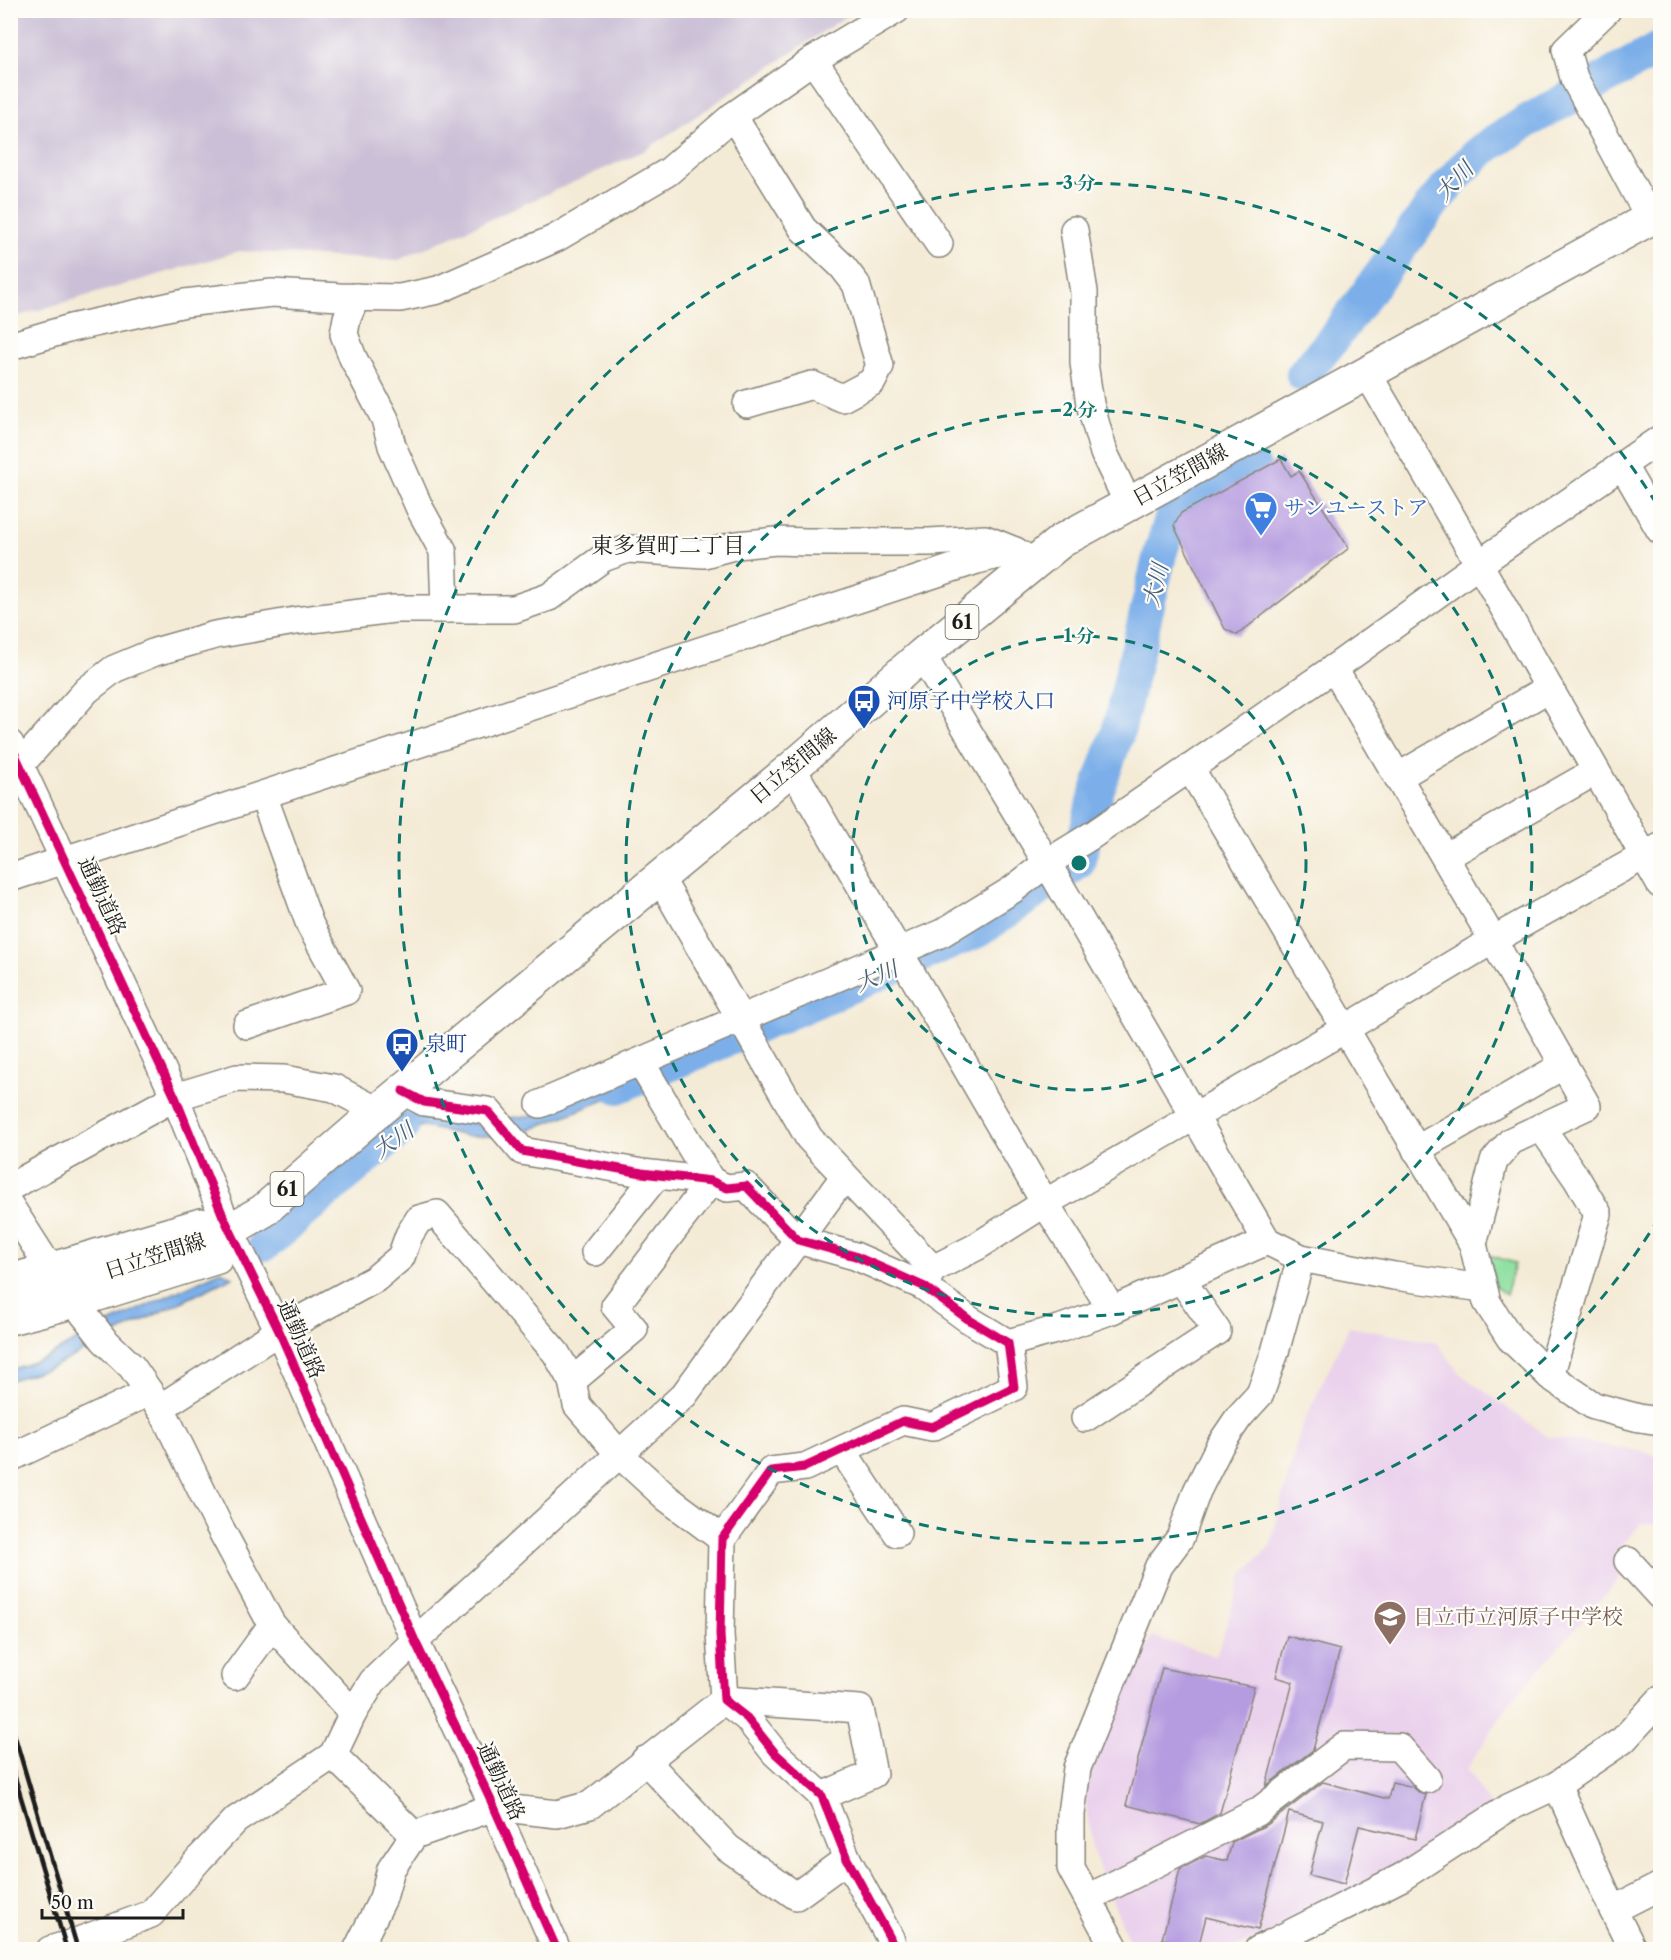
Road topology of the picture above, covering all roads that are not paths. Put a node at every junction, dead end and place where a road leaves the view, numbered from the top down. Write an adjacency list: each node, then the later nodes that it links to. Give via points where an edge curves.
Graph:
1 (896, 10): 3 (street)
2 (1607, 10): 5 (street, via 1566,51 1574,78)
3 (813, 60): 4 (street); 7 (street)
4 (733, 116): 8 (street, via 668,172 555,238 438,290 400,298); 11 (street, via 803,229 856,284 880,366 872,382 842,398 812,385)
5 (1655, 216): 10 (main road, 日立笠間線 / 61)
6 (1074, 230): 14 (street, via 1084,292 1084,363 1090,404 1104,453)
7 (939, 244)
8 (356, 297): 9 (street, via 272,293 185,303); 18 (street, via 344,334 385,419 392,446 420,509 443,551)
9 (10, 346)
10 (1367, 373): 14 (main road, 日立笠間線 / 61); 17 (street)
11 (747, 404)
12 (1660, 439): 13 (street)
13 (1623, 466): 15 (street); 17 (street)
14 (1128, 503): 16 (main road, 日立笠間線 / 61)
15 (1660, 530)
16 (1024, 557): 18 (street, via 985,539 776,541 736,545 705,554 628,549 603,558 549,597 514,609); 19 (main road, 日立笠間線 / 61); 27 (street, via 977,560)
17 (1479, 564): 20 (street); 21 (street)
18 (445, 609): 22 (street, via 394,609 295,621 215,635 155,652 114,669)
19 (922, 655): 23 (main road, 日立笠間線 / 61); 31 (street)
20 (1334, 668): 24 (street); 26 (street)
21 (1549, 688): 25 (street); 26 (street)
22 (15, 755): 30 (street, 通勤道路)
23 (792, 768): 33 (main road, 日立笠間線 / 61); 36 (street)
24 (1190, 768): 31 (street, via 1085,839); 39 (street)
25 (1596, 771): 28 (street); 29 (street)
26 (1398, 777): 29 (street)
27 (263, 795): 30 (street); 37 (street, via 310,925 346,991)
28 (1653, 852): 34 (street); 35 (street)
29 (1445, 857): 35 (street)
30 (65, 859): 32 (street); 43 (street, 通勤道路)
31 (1053, 874): 36 (street, via 1012,890); 46 (street)
32 (10, 878)
33 (660, 878): 38 (street); 42 (main road, 日立笠間線 / 61)
34 (1660, 884)
35 (1493, 940): 39 (street); 40 (street)
36 (905, 960): 38 (street); 53 (street)
37 (247, 1024)
38 (745, 1027): 41 (street); 50 (street, via 809,1138)
39 (1345, 1029): 46 (street); 48 (street)
40 (1564, 1065): 47 (street, via 1587,1106); 48 (street)
41 (645, 1070): 44 (street); 51 (street)
42 (403, 1091): 45 (main road, 日立笠間線 / 61); 49 (street, via 424,1102 488,1111 522,1151)
43 (175, 1097): 45 (street, via 237,1078 284,1079 334,1088); 52 (street); 55 (street, 通勤道路)
44 (540, 1104)
45 (378, 1111): 55 (main road, 日立笠間線 / 61, via 263,1210)
46 (1195, 1116): 53 (street); 57 (street)
47 (1541, 1127): 58 (street, via 1511,1141 1494,1161); 72 (street, via 1598,1214)
48 (1416, 1150): 58 (street)
49 (657, 1175): 51 (street); 59 (street)
50 (844, 1177): 56 (street); 63 (street)
51 (711, 1181): 56 (street, via 727,1188 746,1186); 73 (street, via 615,1306 634,1329)
52 (10, 1187)
53 (1045, 1203): 63 (street); 68 (street)
54 (10, 1206): 61 (street)
55 (230, 1230): 61 (street, via 201,1222); 66 (main road, 日立笠間線 / 61, via 183,1248); 67 (street, via 218,1260); 70 (street, 通勤道路)
56 (798, 1240): 63 (street); 78 (street, via 684,1395)
57 (1267, 1241): 60 (street); 64 (street)
58 (1473, 1244): 65 (street)
59 (595, 1252)
60 (1301, 1258): 65 (street); 99 (street, via 1260,1394 1220,1445 1180,1538 1159,1566 1077,1768 1071,1814 1071,1868)
61 (49, 1267): 62 (street)
62 (10, 1278)
63 (928, 1278): 71 (street, via 968,1319)
64 (1181, 1279): 68 (street); 75 (street, via 1217,1331)
65 (1483, 1288): 72 (street, via 1487,1302 1510,1338)
66 (10, 1299)
67 (76, 1304): 69 (street); 74 (street, via 98,1334 132,1367)
68 (1112, 1310): 71 (street)
69 (10, 1322)
70 (279, 1331): 73 (street, via 375,1279 401,1257 419,1219 437,1214 556,1353); 74 (street); 85 (street, 通勤道路)
71 (1008, 1343): 77 (street, via 1014,1387 932,1427 903,1421)
72 (1550, 1376): 76 (street, via 1594,1406)
73 (572, 1381): 78 (street, via 577,1405)
74 (155, 1400): 79 (street); 84 (street)
75 (1085, 1418)
76 (1660, 1421)
77 (842, 1450): 80 (street); 81 (street, via 806,1467 771,1471)
78 (620, 1455): 81 (street, via 667,1498); 85 (street)
79 (10, 1458)
80 (897, 1533)
81 (722, 1539): 87 (street, via 720,1634)
82 (1628, 1561): 83 (street)
83 (1660, 1596)
84 (272, 1625): 86 (street); 89 (street)
85 (415, 1641): 89 (street, via 373,1681); 95 (street, 通勤道路)
86 (236, 1676)
87 (724, 1700): 91 (street); 94 (street, via 747,1718 775,1753); 94 (street, via 860,1708 873,1774)
88 (1660, 1700): 93 (street, via 1623,1740)
89 (352, 1713): 90 (street)
90 (333, 1755): 96 (street); 102 (street, via 236,1820 151,1914)
91 (645, 1760): 95 (street, via 590,1806 557,1814); 97 (street, via 728,1848 796,1896)
92 (1427, 1779): 99 (street, via 1399,1747 1344,1746 1259,1811)
93 (1557, 1785): 100 (street); 106 (street, via 1508,1808 1402,1877)
94 (822, 1796): 97 (street)
95 (494, 1807): 96 (street); 104 (street, 通勤道路)
96 (414, 1835): 103 (street, via 392,1869 383,1898)
97 (848, 1859): 105 (street)
98 (1660, 1886): 100 (street)
99 (1088, 1898): 101 (street)
100 (1613, 1910): 107 (street)
101 (1115, 1949)
102 (51, 1950)
103 (357, 1950)
104 (557, 1950)
105 (894, 1950)
106 (1258, 1950)
107 (1633, 1950)

